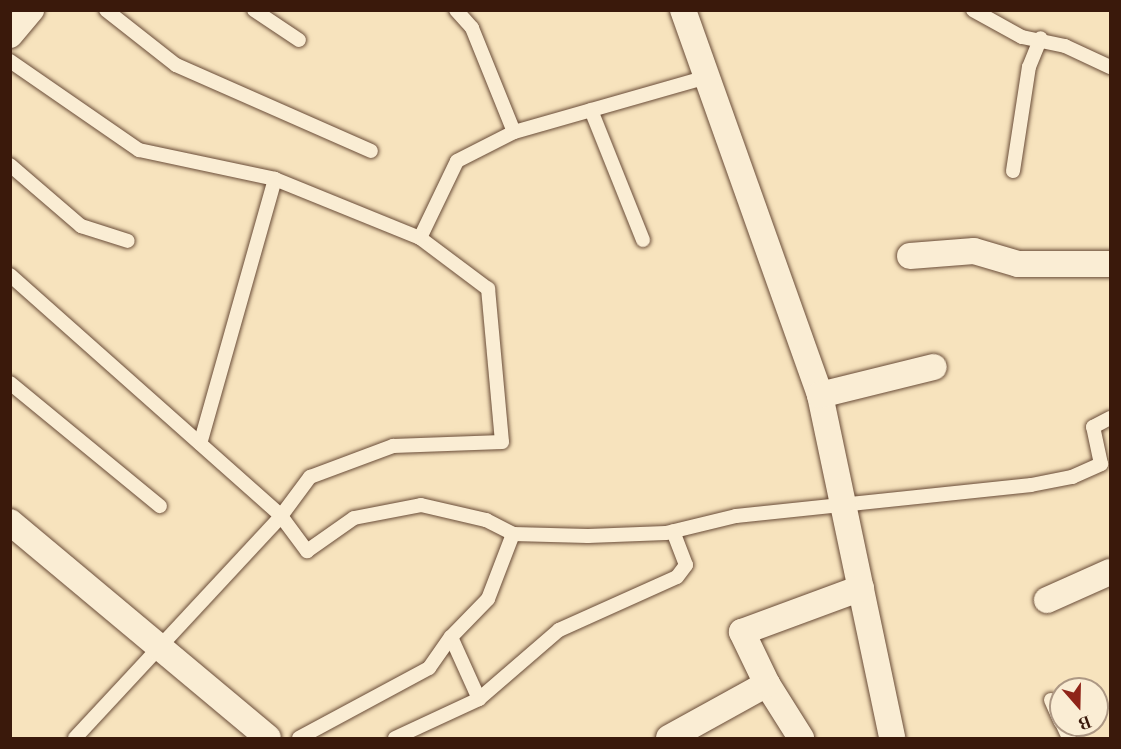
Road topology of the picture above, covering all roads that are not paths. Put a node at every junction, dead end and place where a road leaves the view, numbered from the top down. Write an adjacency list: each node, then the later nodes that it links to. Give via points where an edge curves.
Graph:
1 (31, 10): 7 (street)
2 (106, 10): 15 (lane, via 176,65)
3 (254, 10): 9 (lane)
4 (456, 10): 14 (lane, via 472,28)
5 (683, 10): 12 (street)
6 (972, 10): 8 (lane, via 1022,38)
7 (10, 35)
8 (1041, 38): 11 (lane); 17 (lane, via 1029,67)
9 (299, 40)
10 (10, 61): 18 (lane, via 139,150)
11 (1110, 67)
12 (707, 77): 13 (lane); 27 (street)
13 (591, 110): 14 (lane); 20 (lane)
14 (514, 132): 19 (lane, via 457,161)
15 (371, 151)
16 (10, 165): 21 (lane, via 81,226)
17 (1013, 171)
18 (275, 179): 19 (lane); 29 (lane)
19 (420, 238): 32 (lane, via 488,289 502,442 393,446 310,477)
20 (643, 240)
21 (128, 241)
22 (910, 256): 23 (street, via 974,251 1018,264)
23 (1110, 264)
24 (10, 275): 29 (lane)
25 (934, 367): 27 (street)
26 (10, 383): 31 (lane)
27 (820, 394): 30 (street)
28 (1110, 418): 30 (lane, via 1093,427 1101,464 1072,477)
29 (200, 444): 32 (lane)
30 (843, 505): 34 (lane, via 736,516); 37 (street)
31 (160, 506)
32 (281, 516): 35 (lane, via 307,551 354,518 421,505 486,520); 40 (lane)
33 (10, 522): 40 (street)
34 (673, 531): 35 (lane, via 588,536); 42 (lane, via 686,565 677,577 559,630)
35 (513, 534): 39 (lane, via 488,599)
36 (1110, 572): 38 (street)
37 (861, 588): 41 (street, via 742,632); 49 (street)
38 (1047, 600)
39 (451, 637): 42 (lane); 45 (lane, via 429,668)
40 (159, 647): 43 (lane); 44 (street)
41 (767, 684): 47 (street); 48 (street)
42 (479, 699): 46 (lane)
43 (75, 738)
44 (268, 738)
45 (299, 738)
46 (395, 738)
47 (669, 738)
48 (801, 738)
49 (892, 738)

